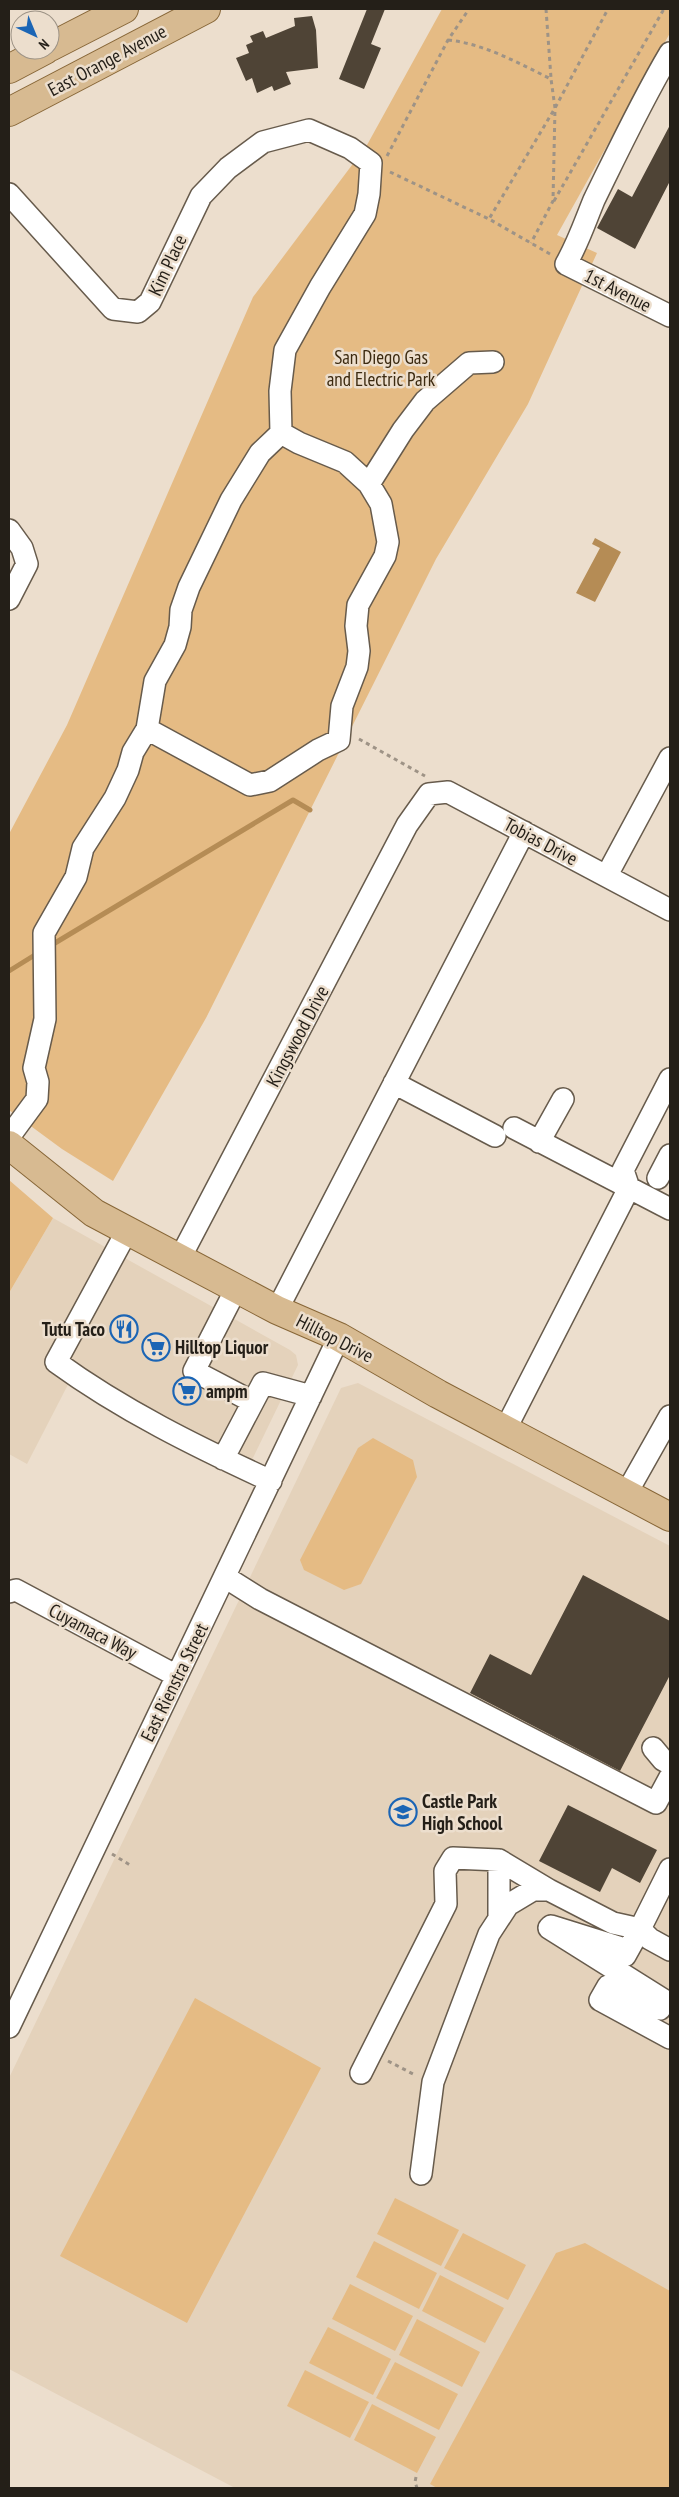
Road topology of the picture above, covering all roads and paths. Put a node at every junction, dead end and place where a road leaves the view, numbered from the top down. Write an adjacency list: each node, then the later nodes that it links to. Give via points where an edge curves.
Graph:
1 (124, 9): 8 (main road)
2 (206, 9): 14 (main road, East Orange Avenue)
3 (469, 9): 7 (path)
4 (546, 9): 12 (path)
5 (608, 9): 13 (path)
6 (664, 9): 17 (path)
7 (448, 40): 12 (path, via 468,42); 15 (path)
8 (60, 42)
9 (670, 53): 20 (street, via 651,85)
10 (26, 60): 11 (main road)
11 (9, 69)
12 (551, 79): 13 (path)
13 (555, 108): 17 (path); 18 (path)
14 (9, 112)
15 (376, 165): 16 (street, Kim Place, via 350,148 309,130 263,142 228,168 201,196 150,302 138,312 113,309); 18 (path); 23 (street, via 365,214 285,350 280,391)
16 (9, 194)
17 (553, 201): 19 (path)
18 (489, 219): 19 (path)
19 (530, 242): 20 (path)
20 (566, 264): 21 (street, 1st Avenue)
21 (670, 316)
22 (493, 362): 24 (street, via 469,363 425,400)
23 (281, 433): 24 (street, via 344,462); 28 (street, via 260,453 231,500 189,588 181,610 175,645 154,680)
24 (370, 484): 27 (street, via 381,504 388,542 385,556 358,605 359,651)
25 (9, 530): 26 (street, via 22,548 27,564)
26 (9, 599)
27 (340, 723): 28 (street, via 338,740 270,781 250,785); 30 (path, via 355,737)
28 (147, 729): 38 (street, via 133,752 115,798 83,848 76,877 44,933 45,1019 34,1068 38,1082 37,1099)
29 (670, 758): 33 (street)
30 (422, 774)
31 (414, 812): 32 (street, Tobias Drive, via 428,794 448,792); 46 (street, Kingswood Drive)
32 (524, 832): 33 (street, Tobias Drive); 36 (street)
33 (607, 875): 34 (street, Tobias Drive)
34 (670, 910)
35 (670, 1079): 43 (street, via 624,1170)
36 (394, 1082): 39 (street, via 504,1132); 48 (street)
37 (563, 1099): 39 (street)
38 (9, 1137)
39 (540, 1142): 43 (street)
40 (9, 1145): 45 (main road, Hilltop Drive, via 94,1213)
41 (670, 1155): 42 (street)
42 (658, 1178)
43 (629, 1188): 44 (street); 53 (street)
44 (670, 1209)
45 (127, 1231): 46 (main road, Hilltop Drive); 54 (street, via 56,1362 95,1391)
46 (179, 1260): 47 (main road, Hilltop Drive)
47 (236, 1290): 48 (main road, Hilltop Drive); 51 (street, via 194,1371)
48 (277, 1310): 49 (main road, Hilltop Drive)
49 (339, 1337): 50 (street, East Rienstra Street); 53 (main road, Hilltop Drive)
50 (311, 1396): 51 (street, via 263,1383); 55 (street, East Rienstra Street)
51 (253, 1402): 54 (street)
52 (670, 1416): 56 (street)
53 (505, 1430): 56 (main road, Hilltop Drive)
54 (223, 1459): 55 (street)
55 (271, 1481): 58 (street, East Rienstra Street)
56 (626, 1494): 57 (main road, Hilltop Drive)
57 (670, 1517)
58 (225, 1576): 60 (street, East Rienstra Street); 63 (street, via 260,1600 656,1803)
59 (9, 1592): 60 (street, Cuyamaca Way, via 16,1590)
60 (177, 1676): 73 (street, East Rienstra Street)
61 (653, 1748): 62 (street, via 662,1760)
62 (670, 1764)
63 (670, 1777)
64 (499, 1860): 66 (street); 67 (street); 76 (street, via 453,1858 445,1871 446,1904)
65 (670, 1869): 68 (street)
66 (549, 1890): 67 (street, via 533,1890 508,1904); 68 (street, via 613,1923)
67 (499, 1918): 78 (street, via 489,1934 433,2082)
68 (640, 1929): 69 (street); 70 (street)
69 (670, 1950)
70 (617, 1970): 71 (street); 72 (street); 74 (street, via 600,2000)
71 (670, 2004)
72 (670, 2012)
73 (9, 2027)
74 (670, 2038)
75 (396, 2065): 77 (path)
76 (361, 2073)
77 (421, 2078)
78 (421, 2174)
79 (416, 2477): 80 (path)
80 (417, 2488)

